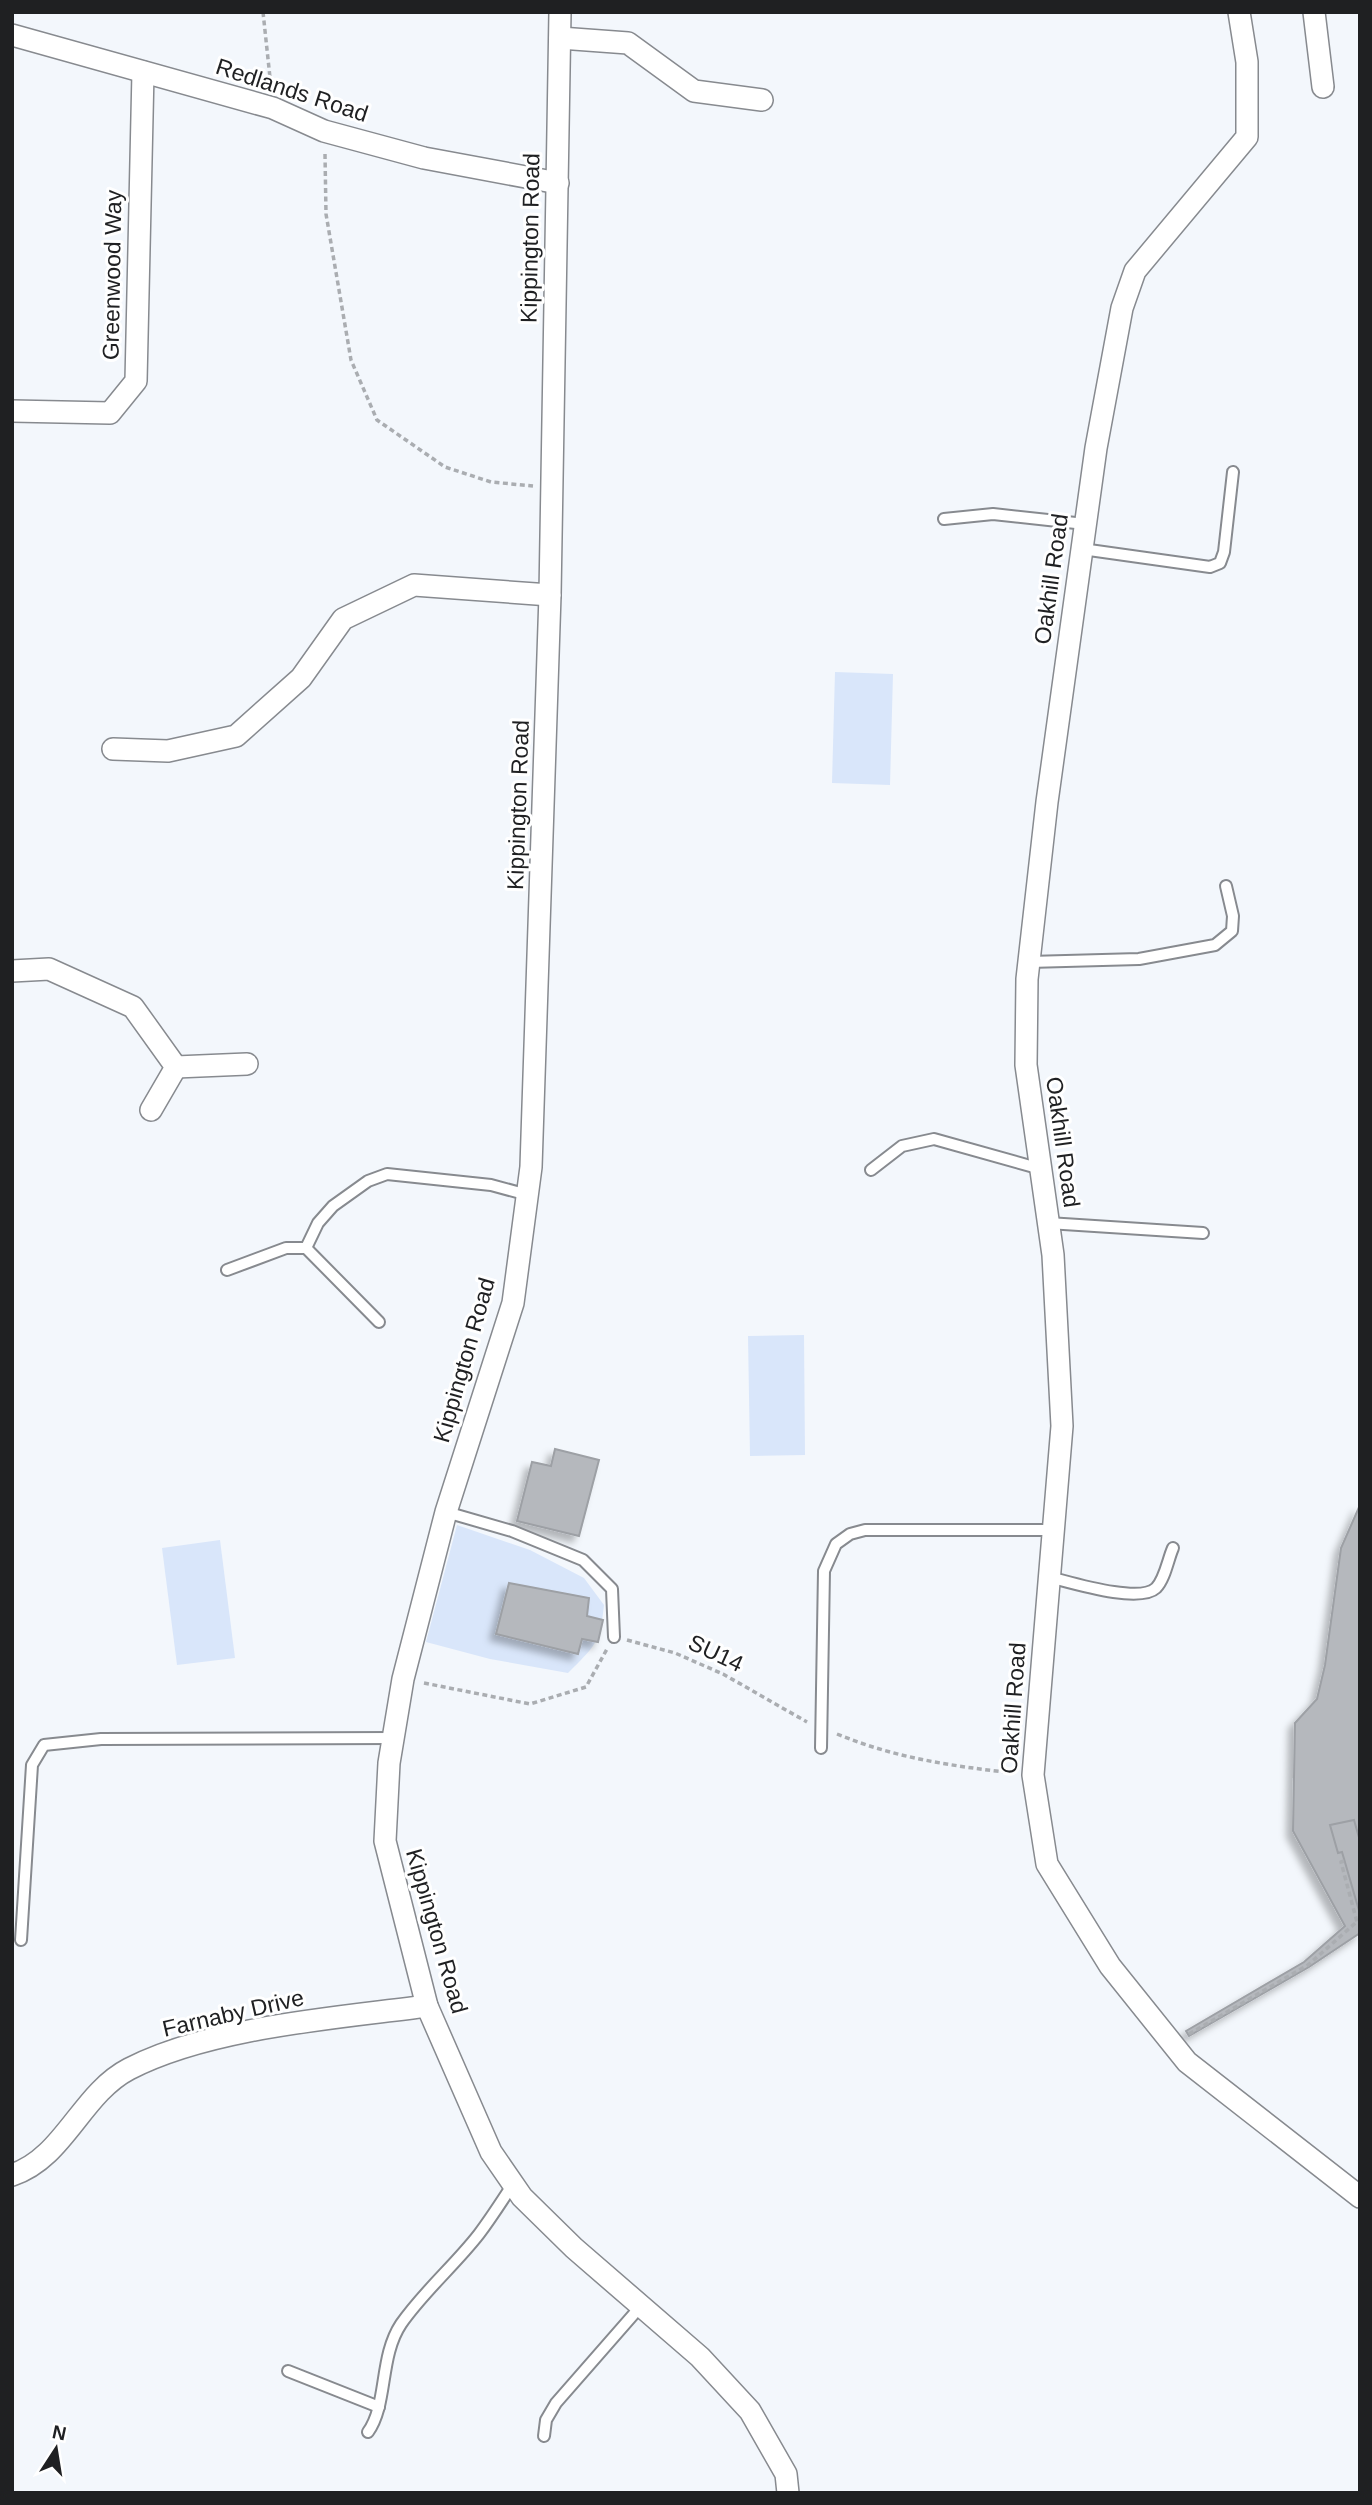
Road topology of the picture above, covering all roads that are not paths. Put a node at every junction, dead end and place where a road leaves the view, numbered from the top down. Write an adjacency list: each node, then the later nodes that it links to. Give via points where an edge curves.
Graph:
1 (561, 12): 5 (street, Kippington Road)
2 (1240, 12): 13 (street, Oakhill Road, via 1247,62 1247,137 1135,271 1122,308)
3 (1314, 12): 7 (street)
4 (12, 35): 6 (street, Redlands Road)
5 (560, 38): 8 (street, via 628,43 694,91); 9 (street, Kippington Road)
6 (143, 72): 9 (street, Redlands Road, via 273,108 324,131 424,158); 10 (street, Greenwood Way, via 136,381 110,413)
7 (1323, 88)
8 (762, 100)
9 (558, 183): 15 (street, Kippington Road)
10 (12, 411)
11 (1233, 472): 14 (lane, via 1220,563 1210,567)
12 (944, 519): 13 (lane, via 993,514)
13 (1085, 524): 14 (street, Oakhill Road)
14 (1082, 549): 18 (street, Oakhill Road, via 1046,802)
15 (550, 595): 16 (street, via 414,585 343,619 301,678 236,736 168,751); 25 (street, Kippington Road)
16 (113, 749)
17 (1226, 886): 18 (lane, via 1232,931 1215,945 1139,959)
18 (1029, 962): 23 (street, Oakhill Road, via 1026,1065)
19 (12, 971): 21 (street, via 49,969 133,1007)
20 (247, 1065): 21 (street)
21 (176, 1067): 22 (street)
22 (151, 1111)
23 (1041, 1169): 24 (lane, via 934,1139 902,1146); 26 (street, Oakhill Road)
24 (872, 1170)
25 (528, 1195): 28 (lane, via 491,1185 387,1174 368,1181 333,1206); 31 (street, Kippington Road, via 513,1303)
26 (1048, 1223): 27 (lane); 32 (street, Oakhill Road, via 1062,1426)
27 (1203, 1233)
28 (306, 1248): 29 (lane, via 286,1248); 30 (lane)
29 (227, 1270)
30 (379, 1322)
31 (446, 1512): 35 (lane, via 512,1531 583,1560 612,1589); 36 (street, Kippington Road, via 403,1679)
32 (1053, 1530): 34 (street, Oakhill Road); 37 (lane, via 866,1530 836,1544 824,1571)
33 (1173, 1548): 34 (lane, via 1156,1588 1146,1593 1129,1594)
34 (1049, 1577): 42 (street, Oakhill Road, via 1033,1775 1047,1864 1110,1966 1187,2062)
35 (614, 1637)
36 (394, 1738): 38 (lane, via 101,1739 44,1745 32,1765); 39 (street, Kippington Road, via 384,1841)
37 (821, 1748)
38 (21, 1940)
39 (427, 2006): 40 (street, Farnaby Drive, via 286,2024 181,2048 138,2065 92,2098 29,2170); 41 (street, Kippington Road, via 491,2152)
40 (12, 2175)
41 (513, 2184): 43 (street, Kippington Road); 45 (lane, via 478,2235 401,2325 386,2361)
42 (1360, 2197)
43 (640, 2307): 47 (lane, via 556,2403 546,2420); 48 (street, Kippington Road, via 700,2357 750,2411 786,2474)
44 (288, 2371): 45 (lane)
45 (379, 2407): 46 (lane)
46 (368, 2432)
47 (544, 2437)
48 (788, 2493)

